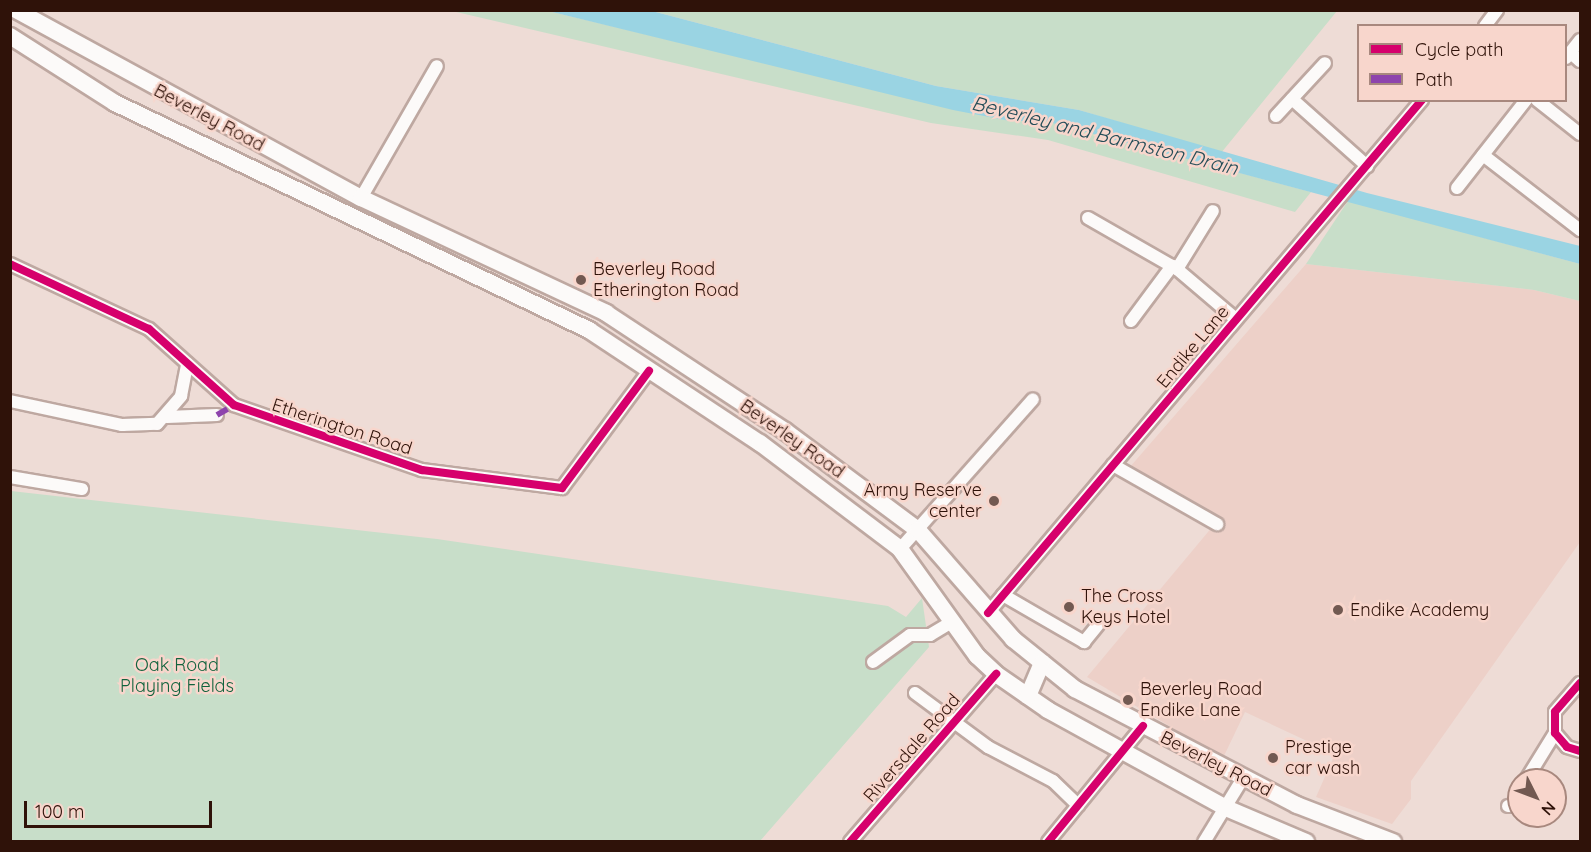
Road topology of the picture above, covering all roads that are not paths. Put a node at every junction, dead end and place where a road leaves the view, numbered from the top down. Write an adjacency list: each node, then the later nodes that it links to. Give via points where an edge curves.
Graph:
1 (16, 10): 13 (main road, Beverley Road)
2 (1497, 10): 3 (street)
3 (1486, 24)
4 (10, 36): 15 (main road, Beverley Road, via 115,103)
5 (1581, 40): 6 (street)
6 (1572, 57)
7 (1324, 63): 9 (street)
8 (438, 66): 20 (street)
9 (1292, 99): 14 (street); 18 (street)
10 (1420, 102): 18 (street, Endike Lane)
11 (1524, 102): 17 (street)
12 (1541, 102): 16 (street)
13 (193, 110): 15 (main road); 20 (main road, Beverley Road)
14 (1276, 116)
15 (179, 134): 25 (main road, Beverley Road)
16 (1581, 134)
17 (1484, 155): 19 (street); 24 (street)
18 (1367, 165): 28 (street, Endike Lane)
19 (1457, 188)
20 (361, 198): 23 (main road, Beverley Road)
21 (1214, 211): 27 (street)
22 (1088, 218): 27 (street)
23 (406, 219): 25 (street); 29 (main road, Beverley Road)
24 (1581, 230)
25 (395, 242): 31 (main road, Beverley Road)
26 (10, 264): 32 (street, Etherington Road, via 148,329)
27 (1174, 268): 28 (street); 30 (street)
28 (1236, 320): 42 (street, Endike Lane)
29 (619, 321): 31 (main road); 34 (main road, Beverley Road)
30 (1131, 321)
31 (606, 342): 33 (main road, Beverley Road)
32 (187, 364): 35 (street, Etherington Road); 36 (street)
33 (649, 371): 35 (street, Etherington Road, via 562,488 422,470 234,405); 38 (main road, Beverley Road)
34 (708, 381): 38 (main road); 43 (main road, Beverley Road)
35 (203, 382): 36 (street)
36 (181, 396): 41 (street)
37 (1033, 399): 48 (street)
38 (695, 401): 45 (main road, Beverley Road)
39 (11, 403): 41 (street, via 122,424 157,424)
40 (217, 416): 41 (street)
41 (167, 417)
42 (1113, 465): 47 (street); 50 (street, Endike Lane)
43 (831, 466): 45 (main road); 48 (main road, Beverley Road)
44 (10, 477): 46 (street)
45 (817, 485): 49 (main road, Beverley Road)
46 (82, 489)
47 (1217, 524)
48 (918, 530): 49 (street); 51 (main road, Beverley Road)
49 (900, 549): 52 (main road, Beverley Road)
50 (1003, 595): 51 (street, Endike Lane); 53 (street, via 1084,642)
51 (988, 613): 55 (main road, Beverley Road)
52 (952, 622): 54 (street, via 930,635 910,635); 56 (main road, Beverley Road)
53 (1098, 625)
54 (873, 662)
55 (1042, 663): 59 (main road); 61 (main road, Beverley Road, via 1075,689)
56 (996, 674): 59 (main road, Beverley Road); 60 (street, Riversdale Road)
57 (1581, 683): 62 (street, via 1555,712)
58 (915, 693): 60 (street)
59 (1028, 696): 63 (main road, Beverley Road)
60 (953, 723): 67 (street, via 988,747 1031,766); 70 (street, Riversdale Road)
61 (1143, 726): 63 (street); 66 (main road, Beverley Road)
62 (1555, 733): 64 (street, via 1568,747); 65 (street)
63 (1124, 749): 67 (street); 68 (main road, Beverley Road)
64 (1581, 751)
65 (1533, 768)
66 (1243, 777): 68 (street); 69 (main road, Beverley Road)
67 (1078, 805): 71 (street)
68 (1226, 807): 72 (street); 73 (main road, Beverley Road)
69 (1382, 840)
70 (850, 842)
71 (1048, 842)
72 (1204, 842)
73 (1306, 842)

